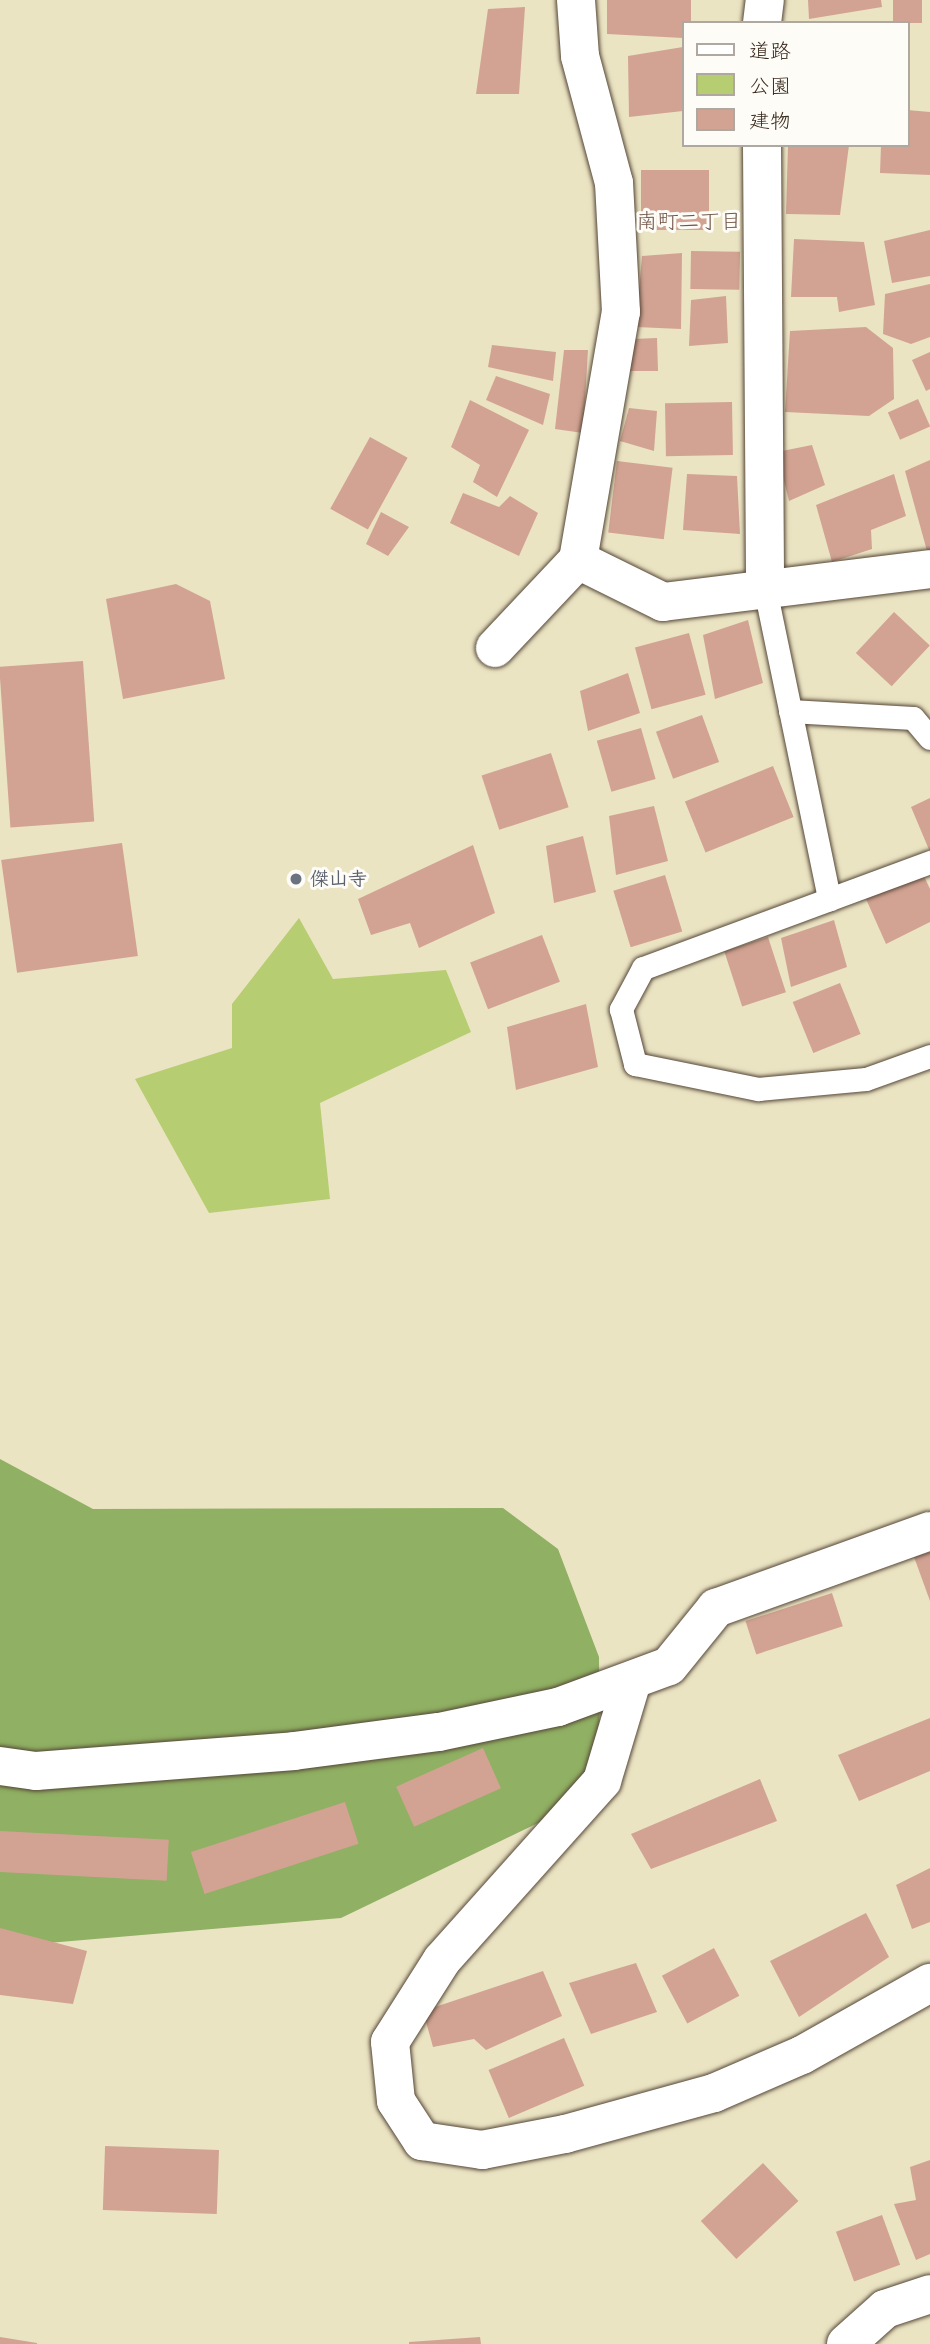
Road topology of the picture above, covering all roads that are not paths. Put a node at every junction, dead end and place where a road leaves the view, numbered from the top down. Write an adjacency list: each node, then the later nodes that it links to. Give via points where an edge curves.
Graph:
1 (576, 0): 5 (street, via 580,56 614,183 621,312)
2 (765, 0): 3 (street)
3 (762, 21)
4 (762, 147): 7 (street)
5 (578, 561): 7 (street, via 663,602); 8 (street)
6 (930, 569): 7 (street)
7 (765, 589): 9 (lane)
8 (495, 648)
9 (790, 710): 10 (lane, via 913,718); 12 (lane)
10 (930, 738)
11 (930, 862): 12 (lane)
12 (829, 899): 13 (lane, via 643,968 621,1009 635,1064 758,1089 866,1079)
13 (930, 1056)
14 (930, 1531): 15 (street, via 716,1608 668,1666)
15 (632, 1681): 16 (street, via 558,1707 439,1732 295,1751 36,1771); 17 (street, via 602,1781 442,1960 390,2042 396,2101 422,2141 481,2150 565,2134 714,2093 802,2055)
16 (0, 1766)
17 (930, 1983)
18 (930, 2294): 19 (street, via 885,2309)
19 (846, 2344)

